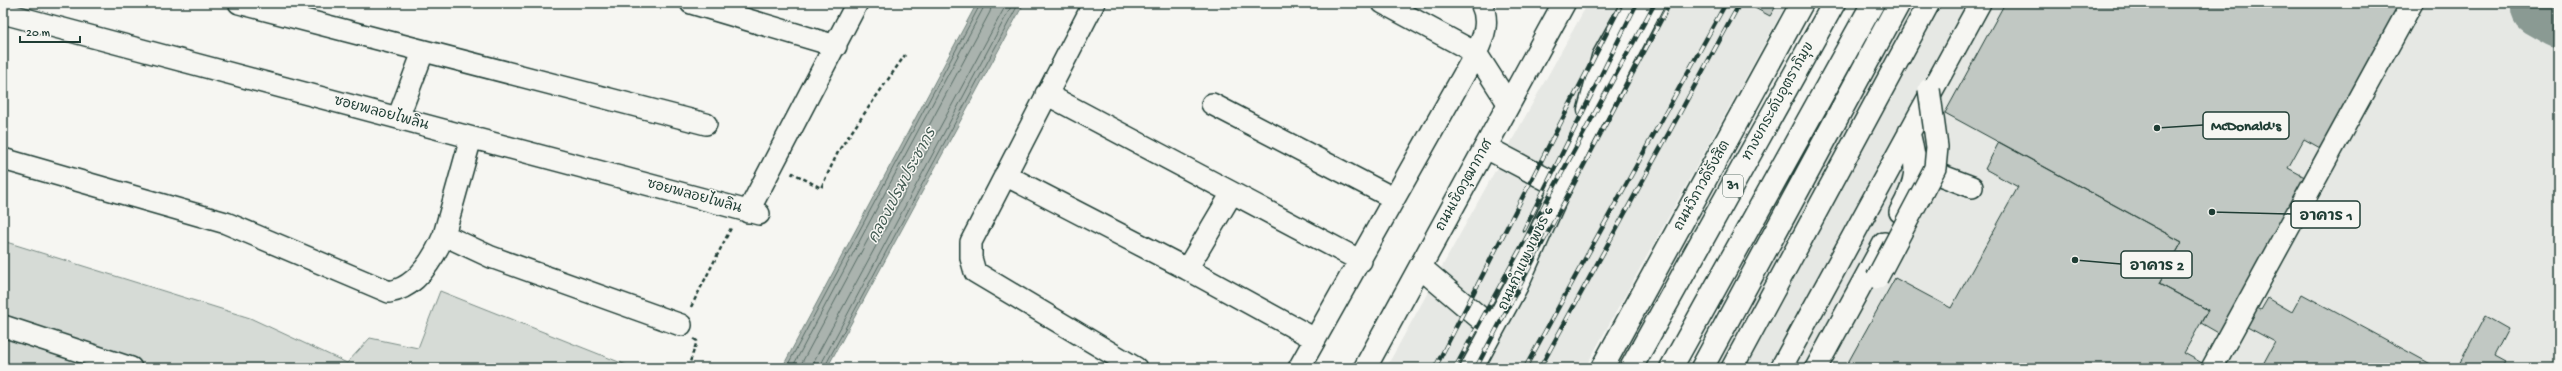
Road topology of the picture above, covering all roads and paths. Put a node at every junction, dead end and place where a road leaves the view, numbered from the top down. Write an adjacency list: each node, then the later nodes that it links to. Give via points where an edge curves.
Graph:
1 (239, 3): 20 (street)
2 (692, 3): 19 (street)
3 (857, 3): 19 (street)
4 (1094, 3): 23 (street)
5 (1383, 3): 21 (street)
6 (1481, 3): 21 (street, via 1485,11 1485,33)
7 (1564, 3): 24 (main road, ถนนเชิดวุฒากาศ)
8 (1633, 3): 31 (main road, ถนนกำแพงเพชร 6, via 1603,57)
9 (1653, 3): 31 (main road, ถนนกำแพงเพชร 6)
10 (1802, 3): 52 (main road, ถนนวิภาวดีรังสิต / 31)
11 (1834, 3): 53 (main road, ทางยกระดับอุตราภิมุข / 31)
12 (1873, 3): 54 (main road, 31)
13 (1899, 3): 55 (main road)
14 (1929, 3): 56 (street)
15 (1975, 3): 22 (street)
16 (1980, 3): 22 (street)
17 (2412, 3): 61 (street)
18 (3, 13): 26 (street, ซอยพลอยไพลิน)
19 (836, 46): 28 (street, ซอยพลอยไพลิน, via 754,213)
20 (423, 52): 26 (street); 27 (street)
21 (1476, 53): 24 (street); 37 (street)
22 (1932, 88): 29 (street); 42 (street, bridge, via 1938,147 1935,168); 57 (street)
23 (1046, 94): 33 (street); 36 (street)
24 (1508, 103): 30 (main road, ถนนเชิดวุฒากาศ)
25 (1212, 104): 37 (street)
26 (398, 118): 28 (street, ซอยพลอยไพลิน)
27 (706, 124)
28 (471, 138): 38 (street)
29 (1912, 142): 35 (street, via 1915,172); 35 (street, via 1924,169 1969,193 1924,182); 58 (street)
30 (1487, 148): 34 (main road); 40 (main road, ถนนเชิดวุฒากาศ)
31 (1578, 148): 34 (main road, ถนนกำแพงเพชร 6)
32 (3, 159): 38 (street, via 226,223 388,292 402,290 416,279 437,252)
33 (1005, 175): 41 (street); 48 (street, via 971,242 974,272)
34 (1561, 187): 45 (main road, ถนนกำแพงเพชร 6, via 1517,285)
35 (1913, 189): 42 (street)
36 (1232, 193): 39 (street); 41 (street)
37 (1394, 198): 39 (street)
38 (444, 235): 43 (street, via 491,257)
39 (1361, 261): 46 (street)
40 (1420, 267): 45 (main road); 50 (main road, ถนนเชิดวุฒากาศ)
41 (1187, 269): 46 (street)
42 (1870, 280): 59 (street); 60 (street)
43 (681, 325)
44 (3, 326): 47 (street)
45 (1493, 329): 51 (main road, ถนนกำแพงเพชร 6)
46 (1315, 339): 49 (street)
47 (131, 368)
48 (1136, 368)
49 (1299, 368)
50 (1365, 368)
51 (1472, 368)
52 (1602, 368)
53 (1631, 368)
54 (1671, 368)
55 (1702, 368)
56 (1732, 368)
57 (1776, 368)
58 (1780, 368)
59 (1816, 368)
60 (1823, 368)
61 (2212, 368)

